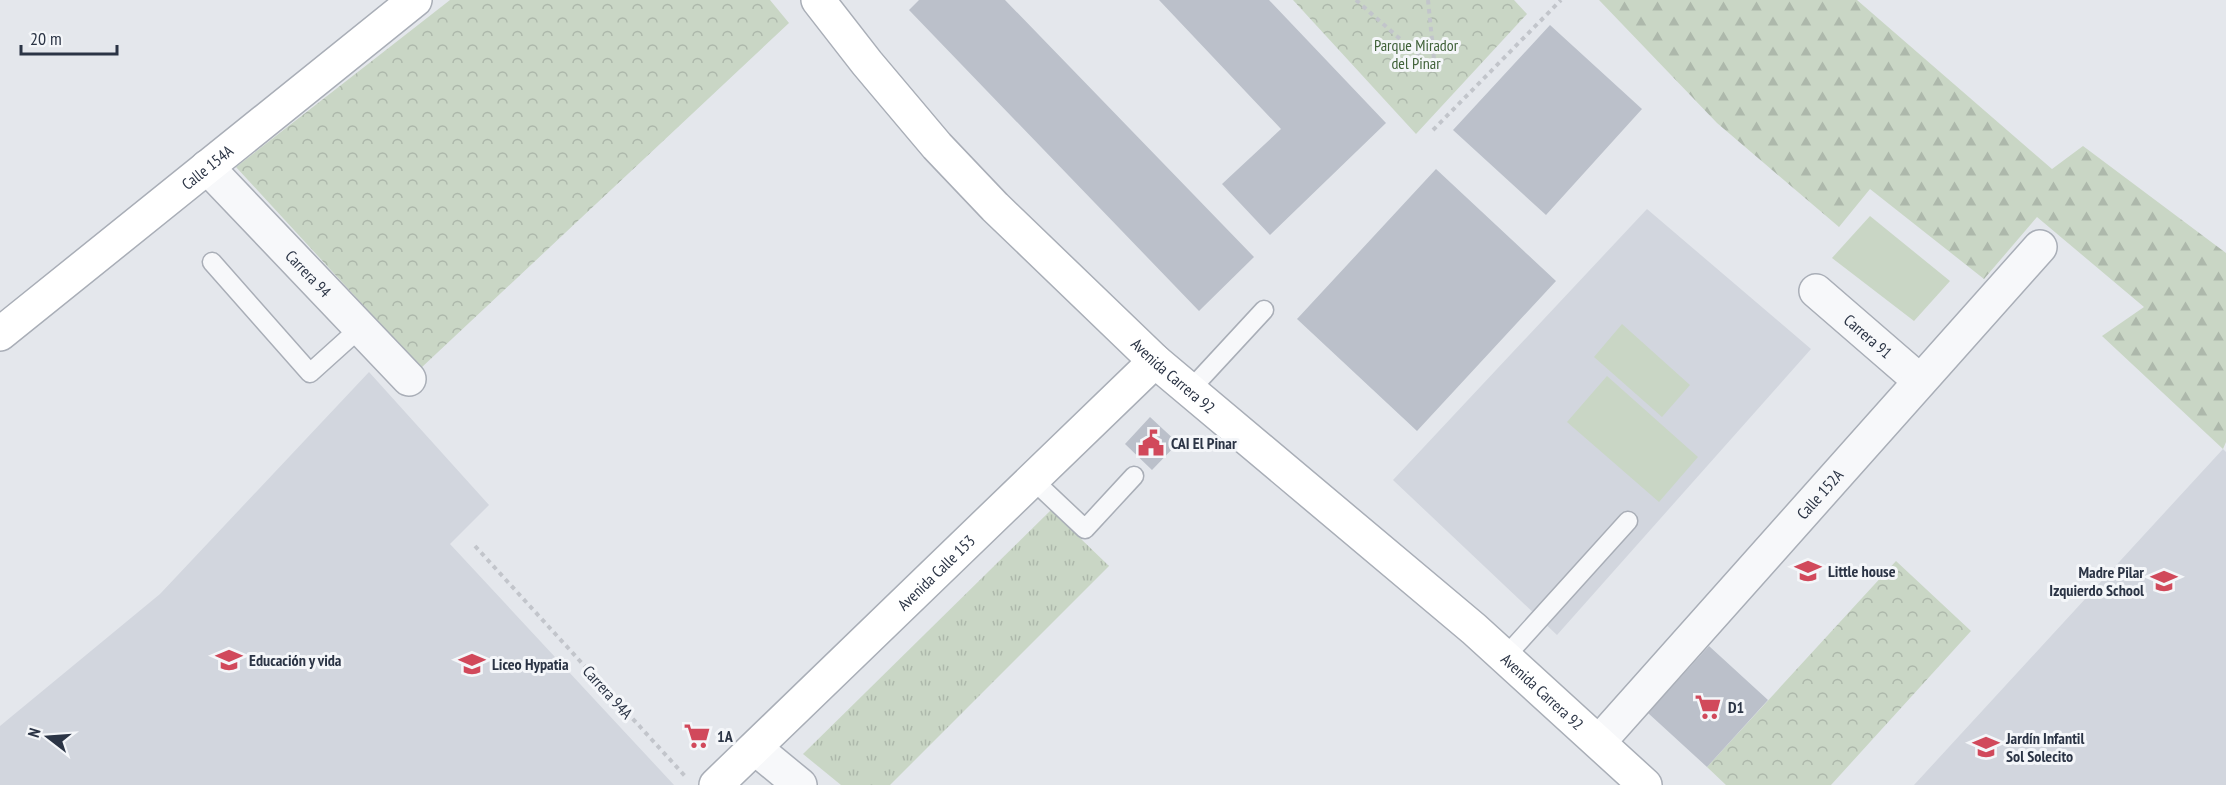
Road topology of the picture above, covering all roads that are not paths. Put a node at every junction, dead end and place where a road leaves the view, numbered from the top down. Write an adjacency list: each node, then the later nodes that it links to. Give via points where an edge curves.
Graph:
1 (415, 0): 3 (main road, Calle 154A)
2 (819, 0): 10 (main road, Avenida Carrera 92, via 937,146)
3 (207, 167): 8 (street, Carrera 94); 9 (main road, Calle 154A)
4 (2040, 247): 12 (street, Calle 152A)
5 (212, 262): 8 (lane, via 310,373)
6 (1816, 291): 12 (street, Carrera 91)
7 (1264, 310): 13 (lane)
8 (360, 328): 11 (street, Carrera 94)
9 (0, 334)
10 (1155, 361): 13 (main road, Avenida Carrera 92); 15 (main road, Avenida Calle 153)
11 (409, 380)
12 (1920, 381): 18 (street, Calle 152A)
13 (1190, 390): 17 (main road, Avenida Carrera 92)
14 (1134, 476): 15 (lane, via 1085,529)
15 (1032, 479): 19 (main road, Avenida Calle 153)
16 (1628, 521): 17 (lane)
17 (1505, 657): 18 (main road, Avenida Carrera 92)
18 (1599, 742): 22 (main road, Avenida Carrera 92)
19 (755, 748): 20 (main road, Avenida Calle 153); 21 (street)
20 (700, 781)
21 (800, 785)
22 (1645, 785)

